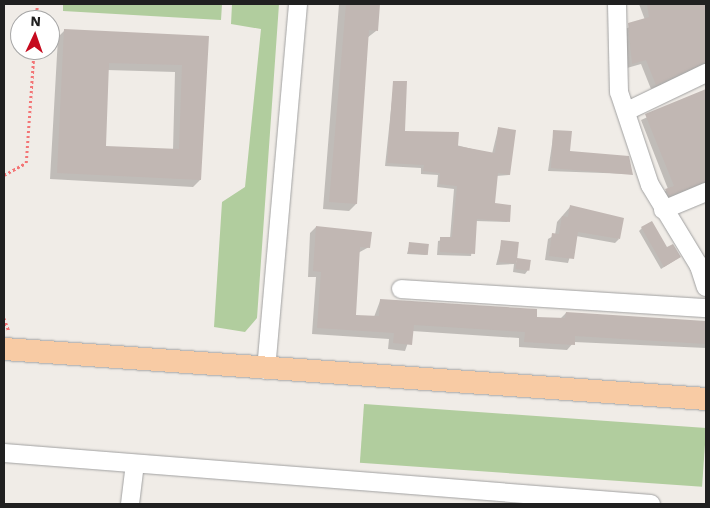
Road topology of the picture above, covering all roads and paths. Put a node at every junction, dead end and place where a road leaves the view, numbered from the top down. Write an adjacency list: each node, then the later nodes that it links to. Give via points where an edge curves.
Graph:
1 (298, 4): 14 (street)
2 (617, 4): 5 (street, via 619,92)
3 (33, 60): 6 (path, via 26,163)
4 (706, 72): 5 (street)
5 (627, 111): 8 (street)
6 (4, 175)
7 (706, 192): 8 (street)
8 (663, 210): 9 (street)
9 (702, 267): 10 (street)
10 (706, 288)
11 (401, 289): 12 (street)
12 (706, 308)
13 (4, 349): 14 (main road)
14 (266, 370): 15 (main road)
15 (706, 399)
16 (4, 453): 17 (street)
17 (135, 465): 18 (street); 19 (street)
18 (130, 504)
19 (651, 504)

